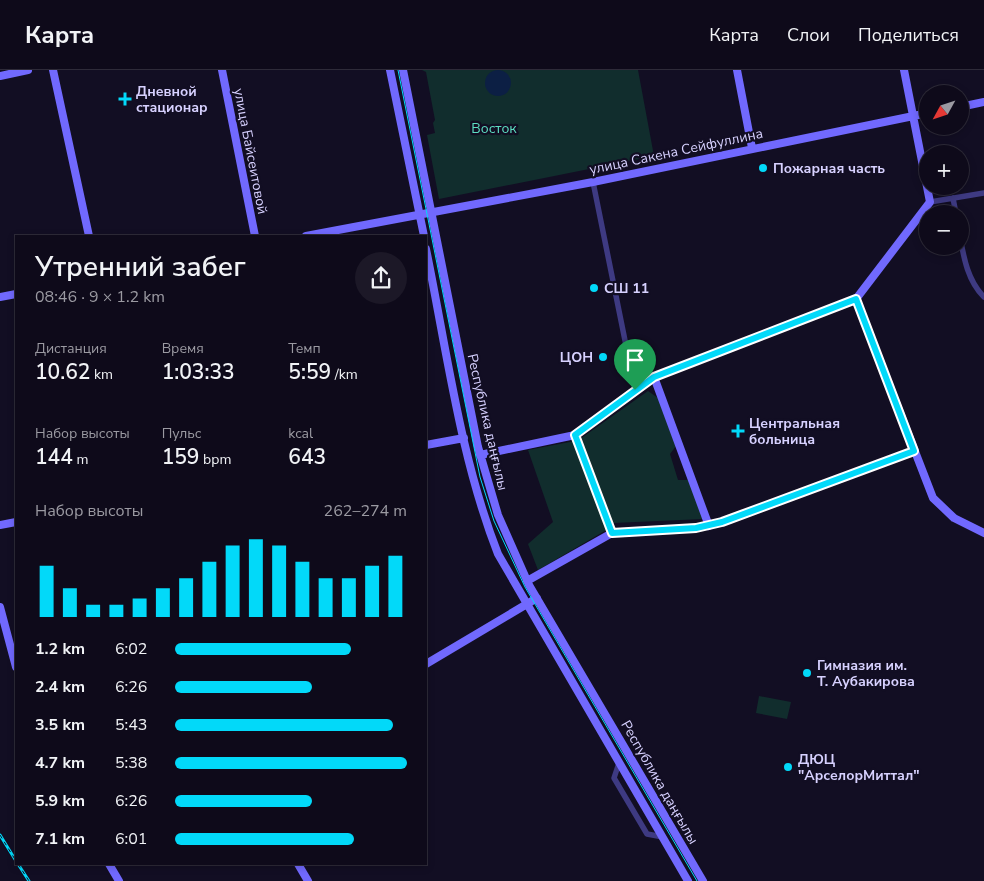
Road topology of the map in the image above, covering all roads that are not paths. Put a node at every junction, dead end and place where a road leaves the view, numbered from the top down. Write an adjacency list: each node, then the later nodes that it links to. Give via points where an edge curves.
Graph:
1 (28, 70): 8 (street)
2 (53, 70): 21 (street)
3 (222, 70): 22 (street, улица Байсеитовой)
4 (390, 70): 20 (street)
5 (403, 70): 19 (street, Республика даңғылы)
6 (737, 70): 13 (street)
7 (904, 70): 12 (street)
8 (0, 76)
9 (984, 102): 10 (street)
10 (969, 105)
11 (919, 115): 12 (street, улица Сакена Сейфуллина)
12 (913, 116): 13 (street, улица Сакена Сейфуллина); 17 (street)
13 (752, 148): 14 (street, улица Сакена Сейфуллина)
14 (593, 182): 19 (street, улица Сакена Сейфуллина); 32 (street)
15 (984, 193): 16 (street)
16 (953, 198): 17 (street); 18 (street)
17 (930, 202): 30 (street)
18 (954, 205)
19 (430, 212): 20 (street, улица Сакена Сейфуллина); 37 (street, Республика даңғылы)
20 (419, 214): 23 (street); 24 (street)
21 (89, 235)
22 (255, 235)
23 (311, 235)
24 (424, 235)
25 (427, 254): 34 (street, Республика даңғылы)
26 (963, 255): 29 (street, via 974,286)
27 (15, 294): 28 (street)
28 (0, 297)
29 (984, 297)
30 (856, 299): 31 (street); 36 (street)
31 (654, 377): 32 (street); 40 (street)
32 (635, 390): 33 (street)
33 (575, 435): 37 (street); 41 (street)
34 (464, 438): 35 (street); 45 (street, Республика даңғылы, via 483,515 498,554)
35 (427, 445)
36 (914, 451): 40 (street); 42 (street, via 940,506 954,518)
37 (480, 455): 43 (street, Республика даңғылы, via 498,514)
38 (15, 522): 39 (street)
39 (0, 525)
40 (709, 526): 41 (street)
41 (612, 533): 43 (street)
42 (984, 533)
43 (527, 581): 44 (street, Республика даңғылы)
44 (537, 598): 45 (street); 56 (street, Республика даңғылы)
45 (526, 604): 48 (street); 49 (street, Республика даңғылы)
46 (0, 607): 47 (street)
47 (15, 663)
48 (427, 663)
49 (619, 763): 50 (street, Республика даңғылы); 50 (street, via 614,778 647,834)
50 (663, 837): 55 (street, Республика даңғылы)
51 (110, 865): 53 (street)
52 (299, 865): 54 (street)
53 (119, 881)
54 (308, 881)
55 (688, 881)
56 (702, 881)

